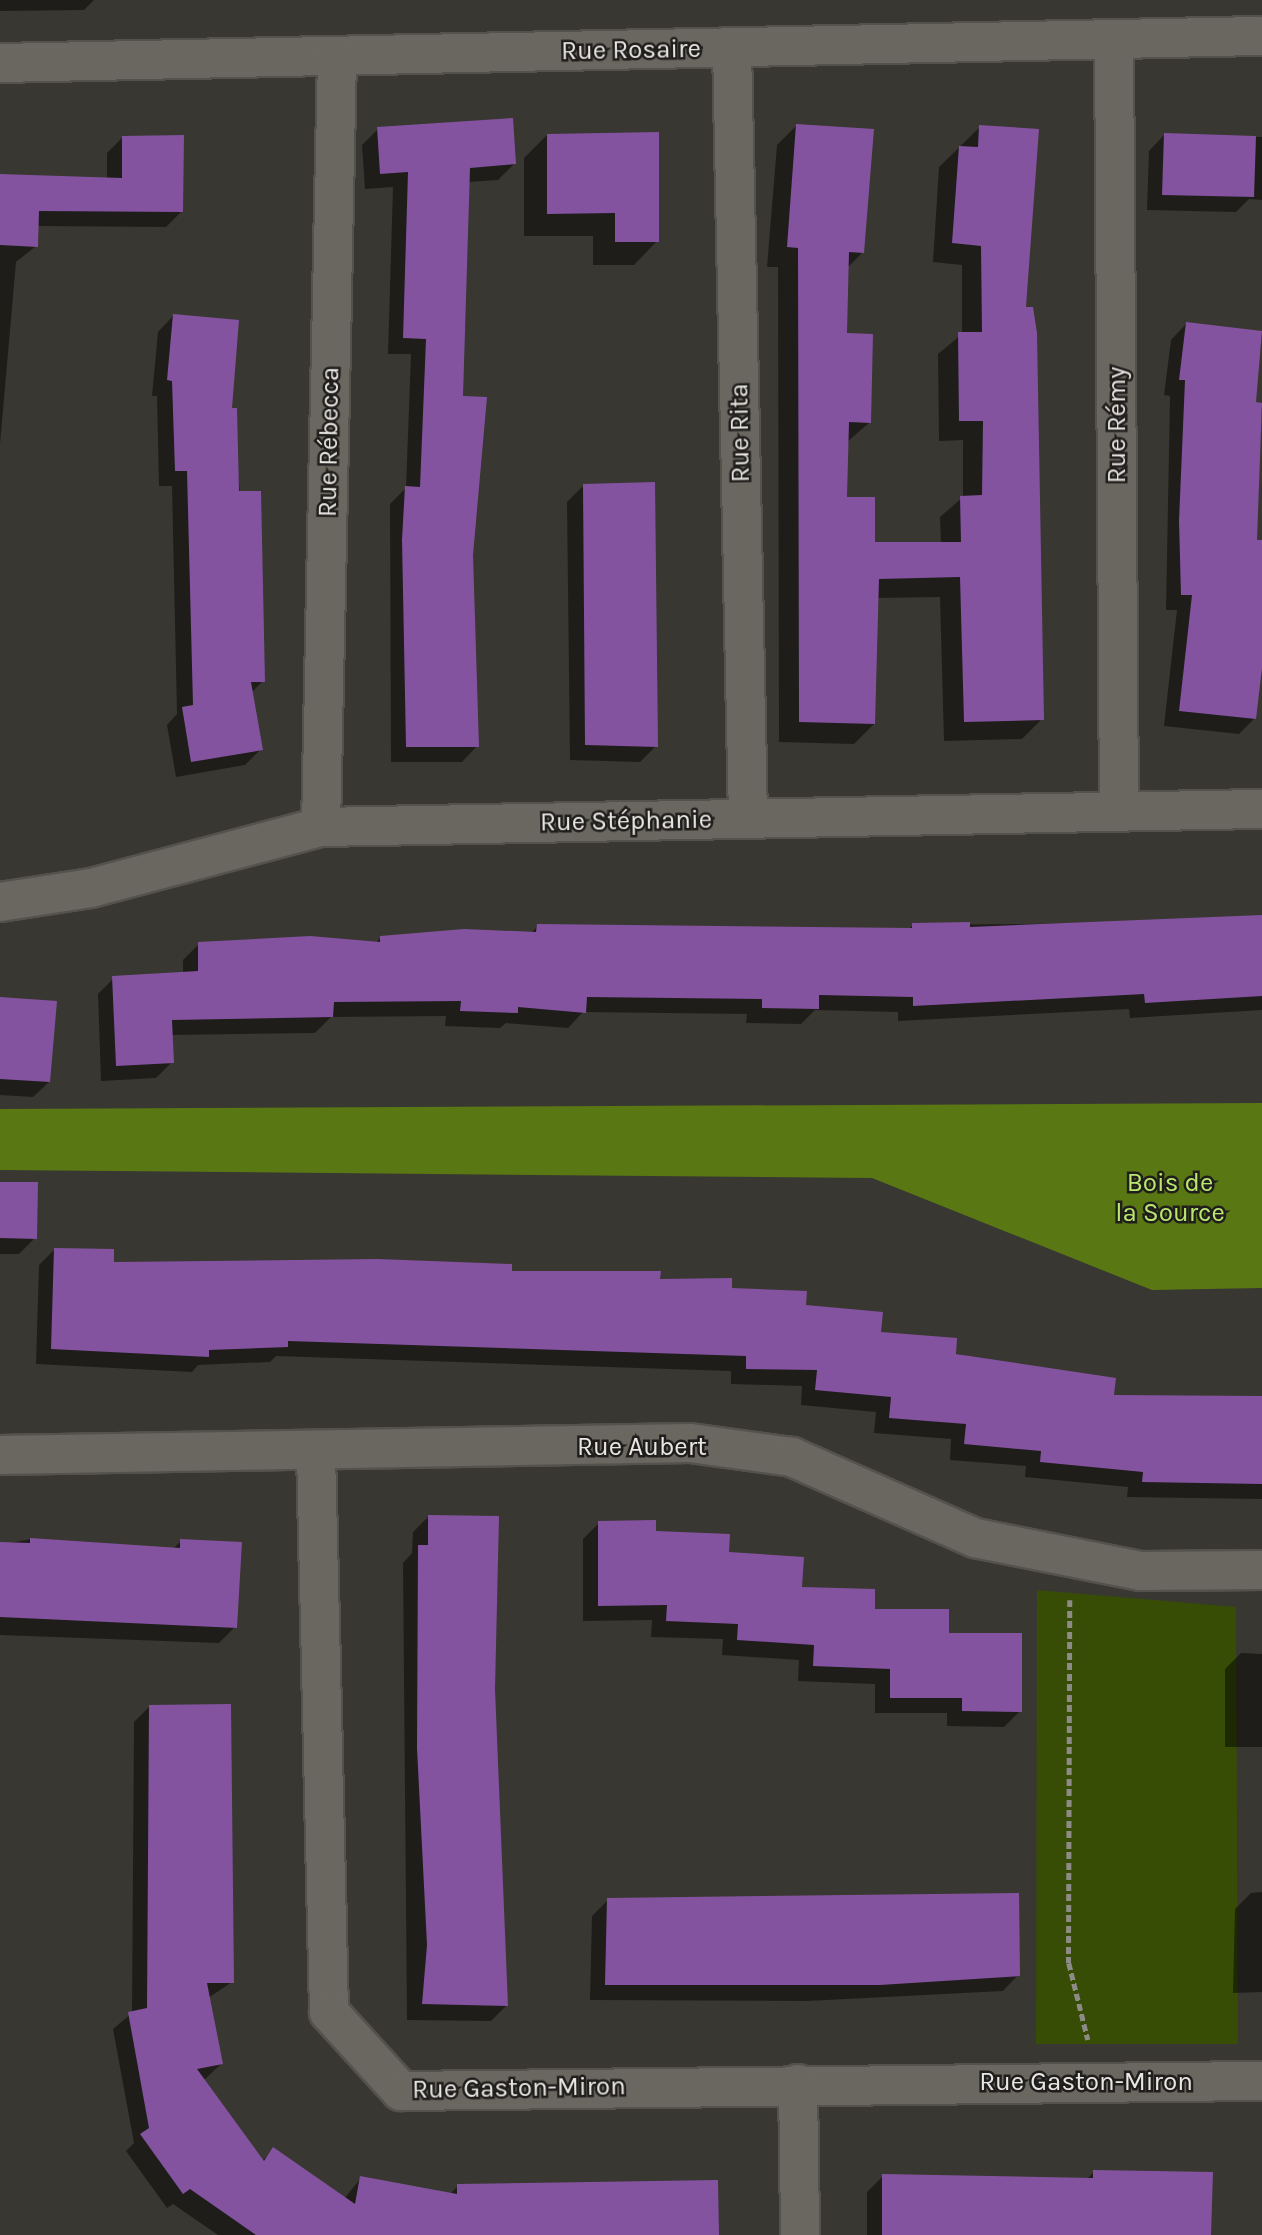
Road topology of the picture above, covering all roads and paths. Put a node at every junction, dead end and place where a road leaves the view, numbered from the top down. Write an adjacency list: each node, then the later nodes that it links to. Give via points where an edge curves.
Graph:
1 (1262, 36): 2 (street, Rue Rosaire)
2 (1114, 39): 3 (street, Rue Rosaire); 7 (street, Rue Rémy)
3 (732, 47): 4 (street, Rue Rosaire); 8 (street, Rue Rita)
4 (337, 57): 5 (street, Rue Rosaire); 9 (street, Rue Rébecca)
5 (0, 63)
6 (1262, 808): 7 (street, Rue Stéphanie)
7 (1119, 811): 8 (street, Rue Stéphanie)
8 (748, 819): 9 (street, Rue Stéphanie)
9 (321, 827): 10 (street, Rue Stéphanie, via 91,888)
10 (0, 902)
11 (316, 1452): 12 (street, Rue Aubert); 13 (street, Rue Aubert, via 690,1443 792,1457 975,1538); 17 (street, Rue Gaston-Miron, via 329,2012 401,2091)
12 (0, 1455)
13 (1069, 1557): 14 (street, Rue Aubert, via 1140,1572); 16 (path, via 1069,1963)
14 (1262, 1570)
15 (1262, 2081): 16 (street, Rue Gaston-Miron)
16 (1099, 2082): 17 (street, Rue Gaston-Miron)
17 (798, 2084): 18 (street)
18 (800, 2235)

